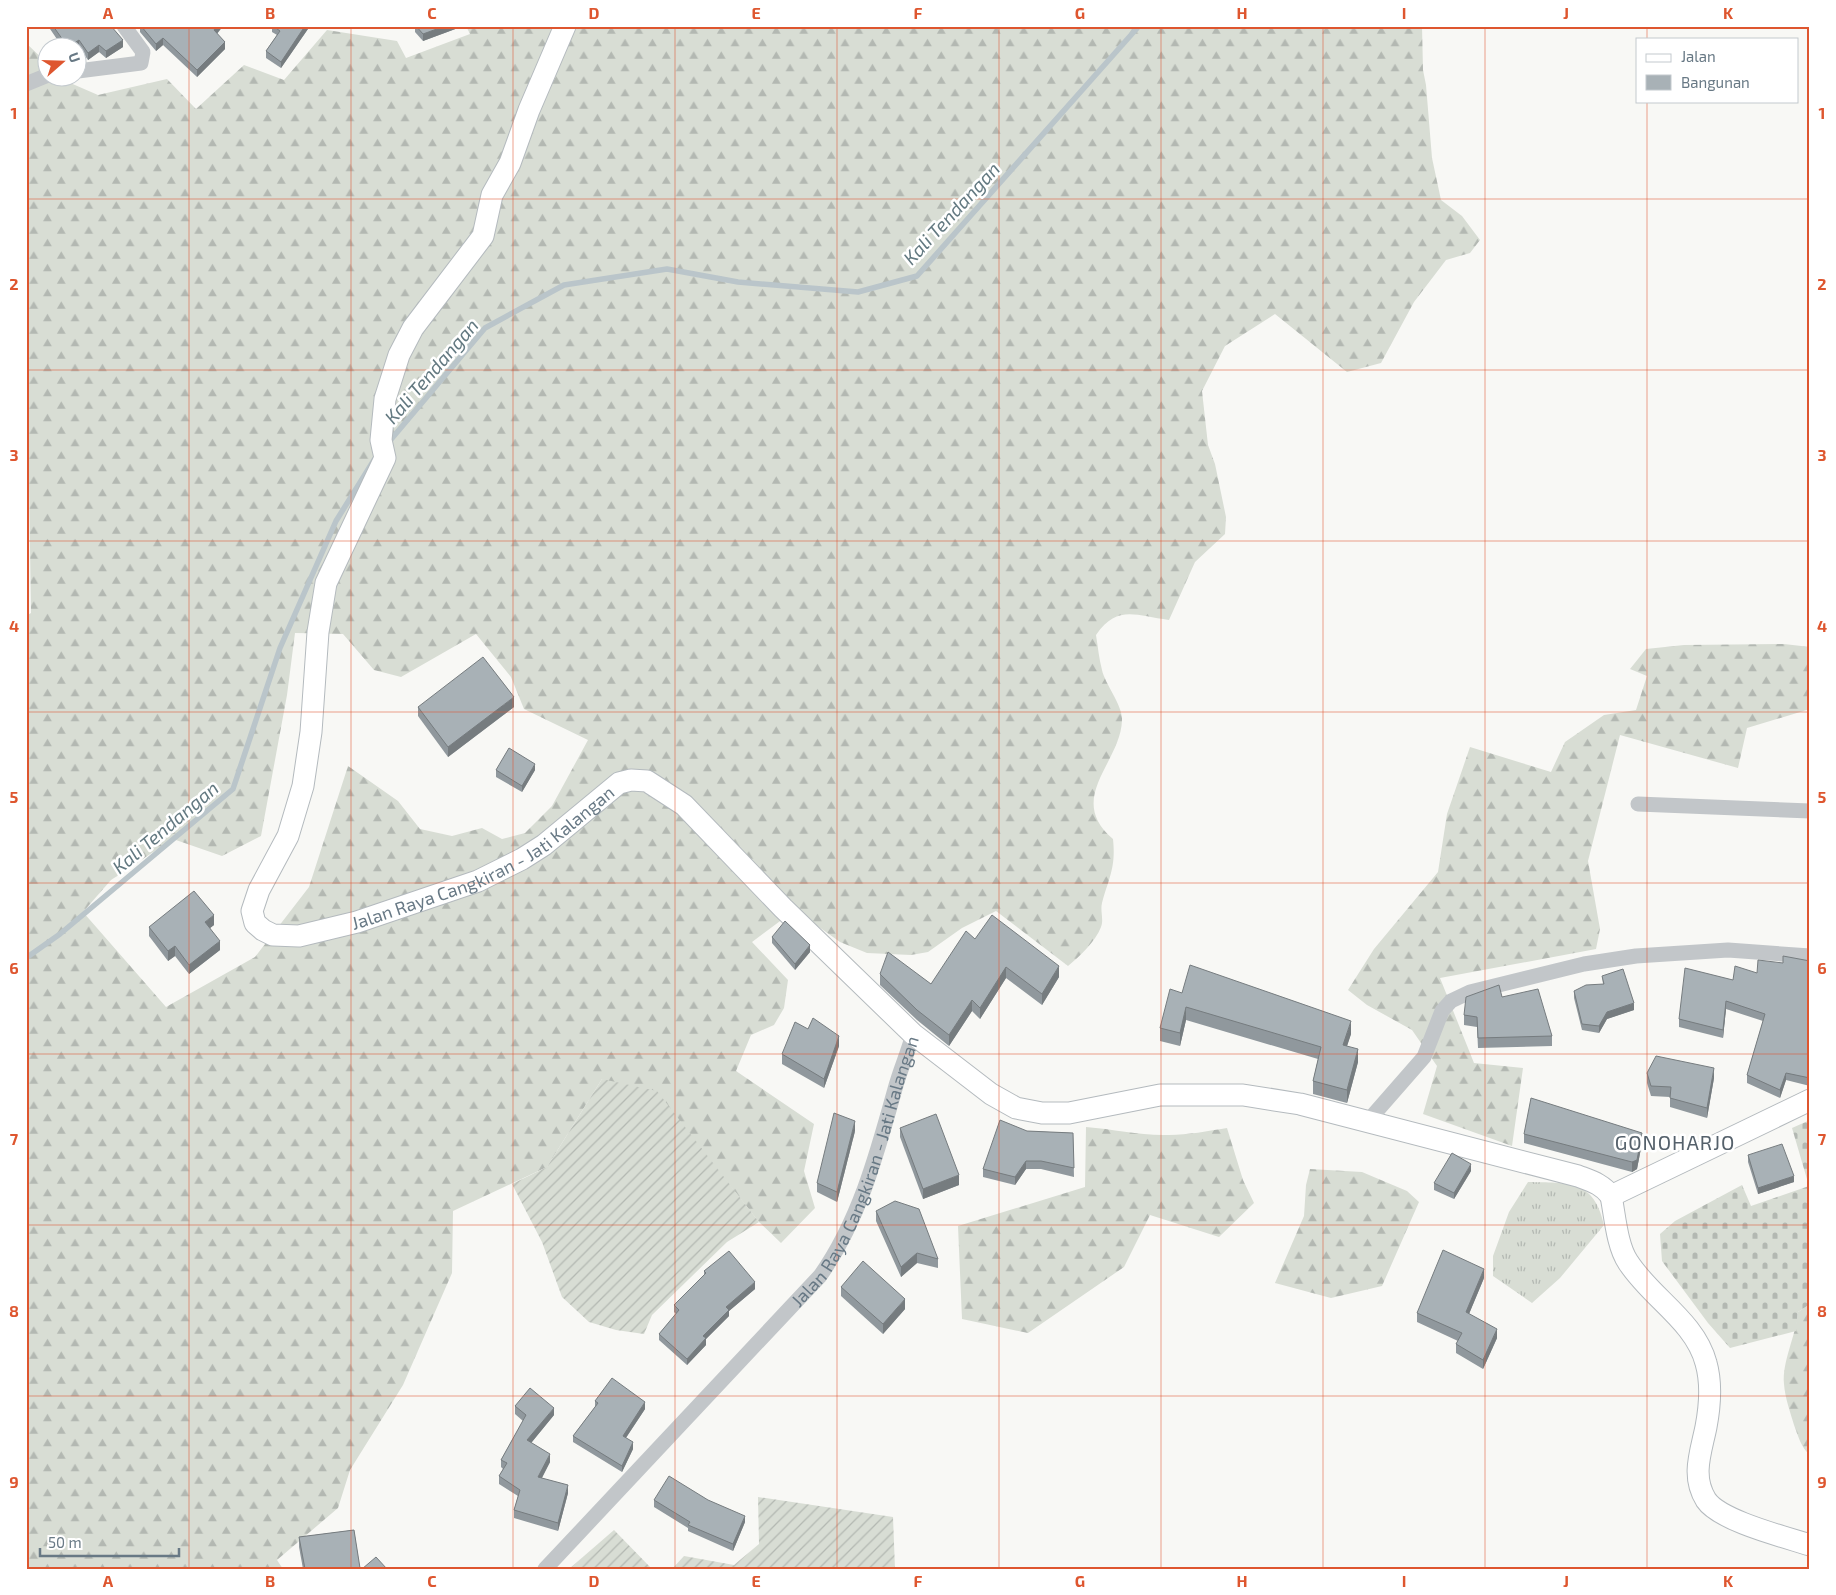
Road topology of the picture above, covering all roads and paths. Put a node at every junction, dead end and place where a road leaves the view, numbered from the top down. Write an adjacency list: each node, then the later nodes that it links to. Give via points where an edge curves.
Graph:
1 (124, 26): 3 (street, via 143,52 142,63)
2 (565, 26): 9 (street, Jalan Raya Cangkiran - Jati Kalangan, via 510,163 492,195 483,236 413,328 399,355 385,399 383,449 368,498 326,583 303,786 288,836 252,912 259,926 273,935 299,936 357,922 478,882 544,845 619,783 647,781 684,805 783,908)
3 (88, 70)
4 (38, 79): 5 (street)
5 (26, 84)
6 (1638, 804): 7 (street)
7 (1810, 811)
8 (1810, 956): 11 (street, via 1728,950 1636,956 1584,964 1470,992 1451,1001 1442,1011 1424,1057)
9 (913, 1034): 11 (street, via 991,1094 1016,1108 1042,1113 1069,1113 1160,1095 1243,1095 1300,1104); 14 (street, Jalan Raya Cangkiran - Jati Kalangan, via 872,1164 849,1230 838,1251 820,1276)
10 (1810, 1100): 12 (street)
11 (1368, 1122): 12 (street, via 1578,1176 1601,1186)
12 (1610, 1196): 13 (street, via 1626,1261 1692,1333 1706,1362 1710,1402 1697,1471 1699,1486 1707,1502 1738,1522)
13 (1810, 1545)
14 (545, 1569)

